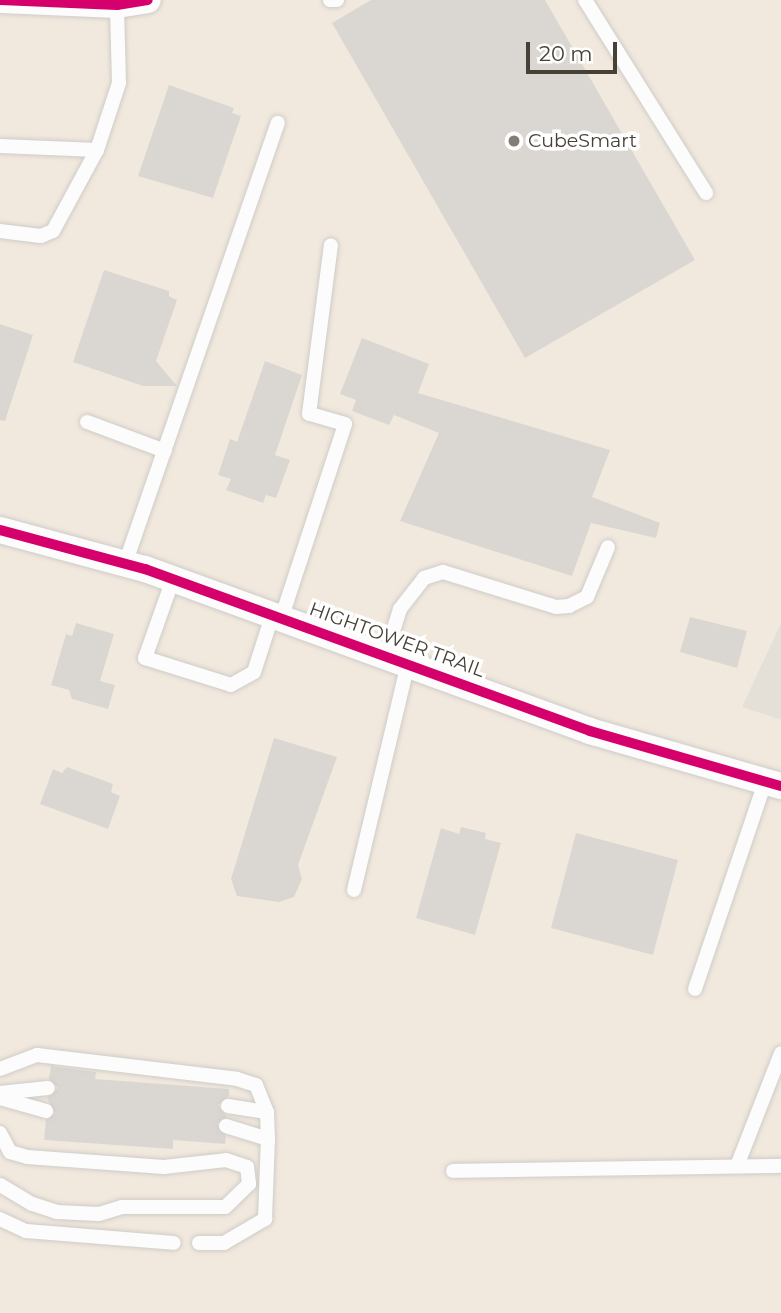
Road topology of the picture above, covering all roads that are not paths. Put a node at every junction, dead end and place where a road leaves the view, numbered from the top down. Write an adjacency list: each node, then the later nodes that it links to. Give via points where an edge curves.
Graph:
1 (330, 0): 2 (lane)
2 (337, 0)
3 (585, 0): 9 (lane)
4 (11, 1): 5 (street)
5 (128, 2): 8 (lane, via 119,83)
6 (278, 123): 13 (lane)
7 (0, 146): 8 (lane)
8 (97, 150): 10 (lane, via 53,231 41,236)
9 (706, 193)
10 (0, 231)
11 (331, 245): 18 (lane, via 309,414 345,424)
12 (87, 422): 13 (lane)
13 (164, 451): 16 (lane)
14 (0, 530): 16 (street, HIGHTOWER TRAIL)
15 (608, 547): 19 (lane, via 587,597 569,606 556,607 443,572 424,578 400,609)
16 (125, 564): 17 (street, HIGHTOWER TRAIL)
17 (173, 579): 18 (street, HIGHTOWER TRAIL); 18 (lane, via 145,657 231,685 254,672)
18 (278, 614): 19 (street, HIGHTOWER TRAIL)
19 (397, 659): 20 (street, HIGHTOWER TRAIL, via 590,731); 21 (lane)
20 (773, 784): 22 (lane)
21 (354, 890)
22 (695, 989)
23 (781, 1053): 33 (lane)
24 (0, 1069): 29 (lane, via 37,1055 237,1079 256,1085)
25 (48, 1088): 26 (lane)
26 (0, 1096): 28 (lane)
27 (228, 1106): 29 (lane)
28 (46, 1111)
29 (267, 1112): 32 (lane)
30 (226, 1126): 32 (lane)
31 (0, 1133): 36 (lane, via 10,1152 27,1157 164,1167 226,1160 247,1167)
32 (268, 1139): 37 (lane)
33 (737, 1166): 34 (lane); 35 (lane)
34 (781, 1166)
35 (453, 1171)
36 (249, 1184): 37 (lane); 38 (lane, via 225,1207 122,1208 99,1214 44,1208)
37 (266, 1184): 41 (lane, via 265,1219 224,1243)
38 (0, 1185)
39 (0, 1220): 40 (lane, via 26,1231)
40 (174, 1243)
41 (199, 1243)

